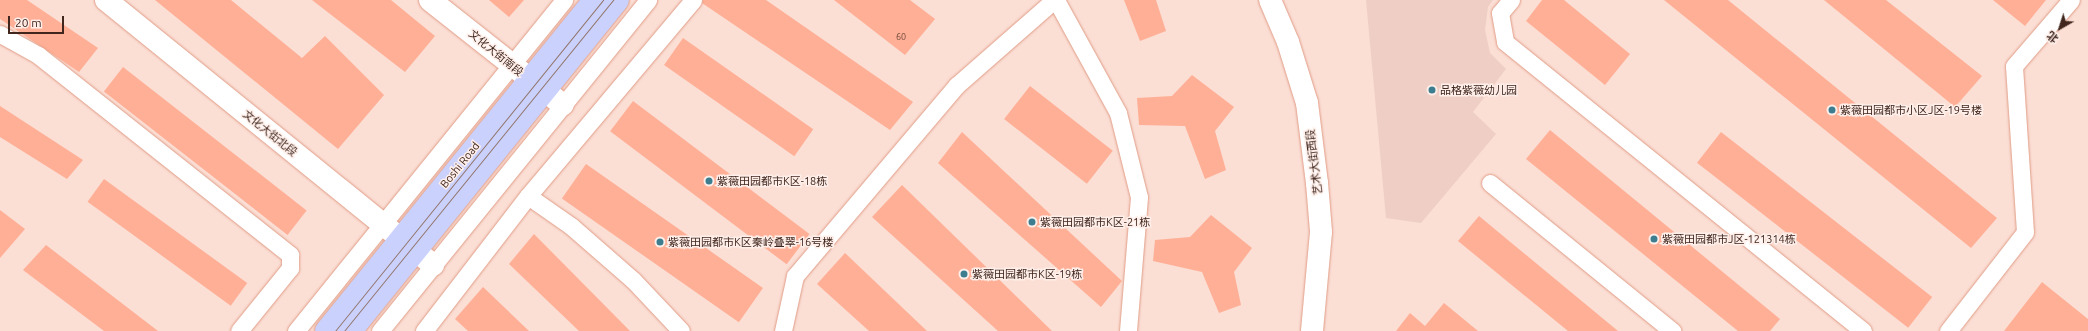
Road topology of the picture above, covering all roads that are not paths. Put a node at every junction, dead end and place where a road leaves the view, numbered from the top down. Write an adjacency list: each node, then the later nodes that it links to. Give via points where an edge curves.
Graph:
1 (106, 0): 18 (street, 文化大街北段)
2 (430, 0): 13 (street, 文化大街南段)
3 (564, 0): 13 (street, Boshi Road)
4 (594, 0): 14 (main road, Boshi Road)
5 (618, 0): 14 (main road, Boshi Road)
6 (648, 0): 15 (street)
7 (693, 0): 17 (street)
8 (1055, 0): 28 (street, via 957,85 795,276); 29 (street, via 1118,112 1139,197)
9 (1270, 0): 30 (street, 艺术大街西段, via 1288,42 1307,103 1318,183 1322,232 1316,318)
10 (1511, 0): 32 (street, via 1500,13 1505,42)
11 (2071, 0): 33 (street, via 2014,66 2025,232)
12 (0, 34): 21 (street, via 38,54 290,255 290,268)
13 (512, 65): 14 (street, 文化大街南段); 18 (street, Boshi Road)
14 (537, 85): 15 (street, 文化大街南段); 19 (main road, Boshi Road)
15 (563, 105): 20 (street)
16 (1490, 183): 31 (street)
17 (528, 196): 26 (street); 27 (street, via 571,226 633,280)
18 (383, 224): 19 (street, 文化大街北段); 22 (street, Boshi Road)
19 (408, 245): 20 (street, 文化大街北段); 23 (main road, Boshi Road); 24 (main road, Boshi Road)
20 (433, 265): 25 (street)
21 (239, 331)
22 (296, 331)
23 (326, 331)
24 (351, 331)
25 (380, 331)
26 (424, 331)
27 (681, 331)
28 (783, 331)
29 (1128, 331)
30 (1312, 331)
31 (1672, 331)
32 (1863, 331)
33 (1948, 331)

